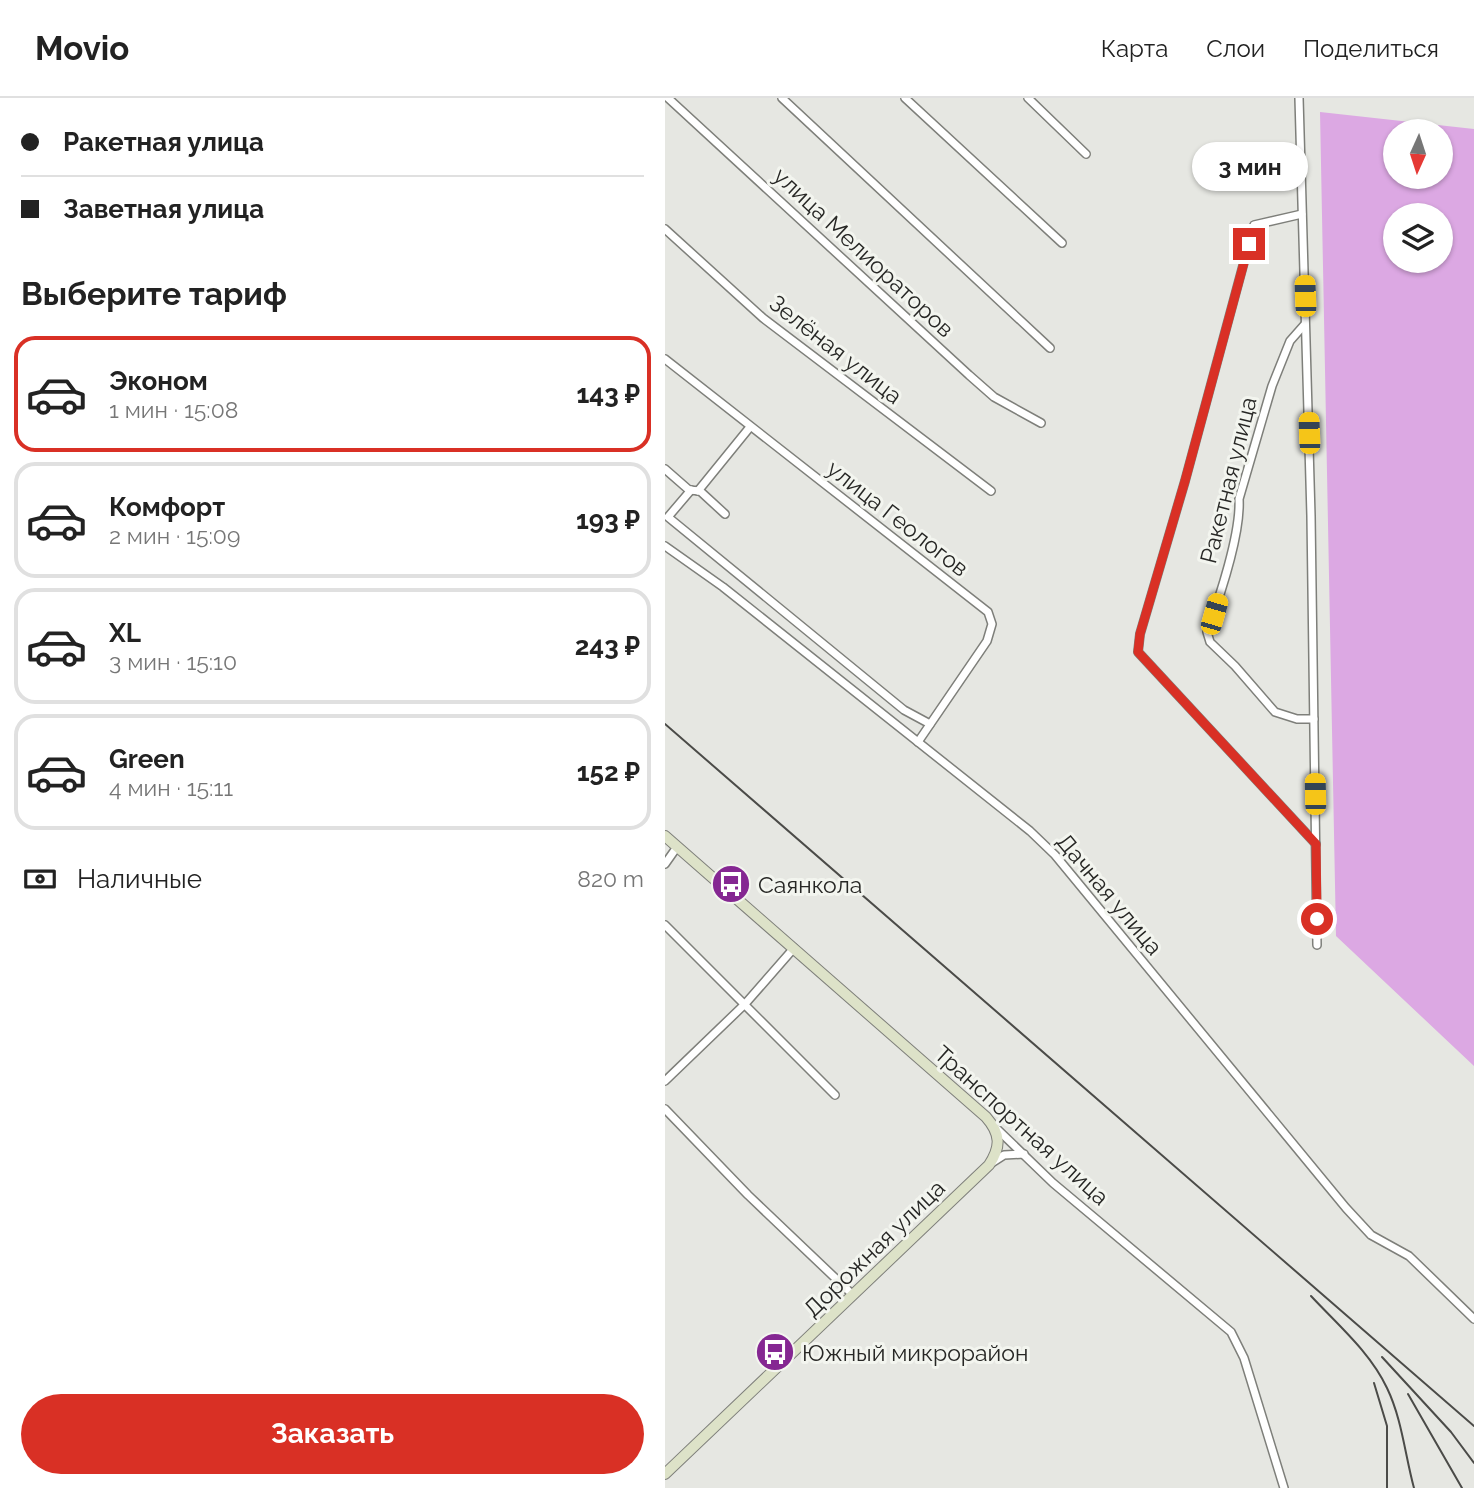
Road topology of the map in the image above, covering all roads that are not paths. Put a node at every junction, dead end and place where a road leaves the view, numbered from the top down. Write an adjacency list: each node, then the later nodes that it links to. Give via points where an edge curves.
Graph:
1 (668, 98): 13 (street, улица Мелиораторов, via 994,397)
2 (782, 98): 11 (street)
3 (905, 98): 9 (street)
4 (1028, 98): 6 (street)
5 (1299, 98): 7 (street)
6 (1086, 154)
7 (1302, 214): 10 (street); 24 (street, via 1254,225 1138,652)
8 (665, 229): 17 (street, Зелёная улица, via 763,317)
9 (1062, 243)
10 (1305, 324): 20 (street); 20 (street, Ракетная улица, via 1290,341 1272,386 1207,632 1210,642 1275,712)
11 (1050, 348)
12 (665, 359): 14 (street, улица Геологов)
13 (1041, 423)
14 (750, 427): 16 (street); 21 (street, улица Геологов, via 988,612 992,624 987,641)
15 (665, 469): 16 (street)
16 (694, 490): 18 (street); 21 (street, via 668,517 904,710)
17 (991, 491)
18 (725, 514)
19 (665, 546): 22 (street, Дачная улица)
20 (1314, 719): 24 (street)
21 (930, 724): 22 (street, улица Геологов)
22 (918, 742): 38 (street, Дачная улица, via 1055,855 1371,1236 1409,1256)
23 (665, 836): 25 (street, Транспортная улица)
24 (1316, 844): 28 (street)
25 (677, 847): 26 (street); 29 (street, Транспортная улица)
26 (665, 863)
27 (665, 925): 30 (street)
28 (1317, 944)
29 (794, 948): 30 (street); 34 (street, Транспортная улица)
30 (745, 1004): 31 (street); 32 (street)
31 (665, 1081)
32 (835, 1095)
33 (665, 1109): 37 (street)
34 (995, 1127): 35 (street, Транспортная улица); 36 (street, via 999,1145)
35 (1024, 1154): 36 (street, via 1004,1155); 40 (street, Транспортная улица, via 1231,1332 1244,1358)
36 (989, 1165): 37 (street, Дорожная улица)
37 (853, 1295): 39 (street, Дорожная улица)
38 (1474, 1320)
39 (665, 1474)
40 (1284, 1488)

